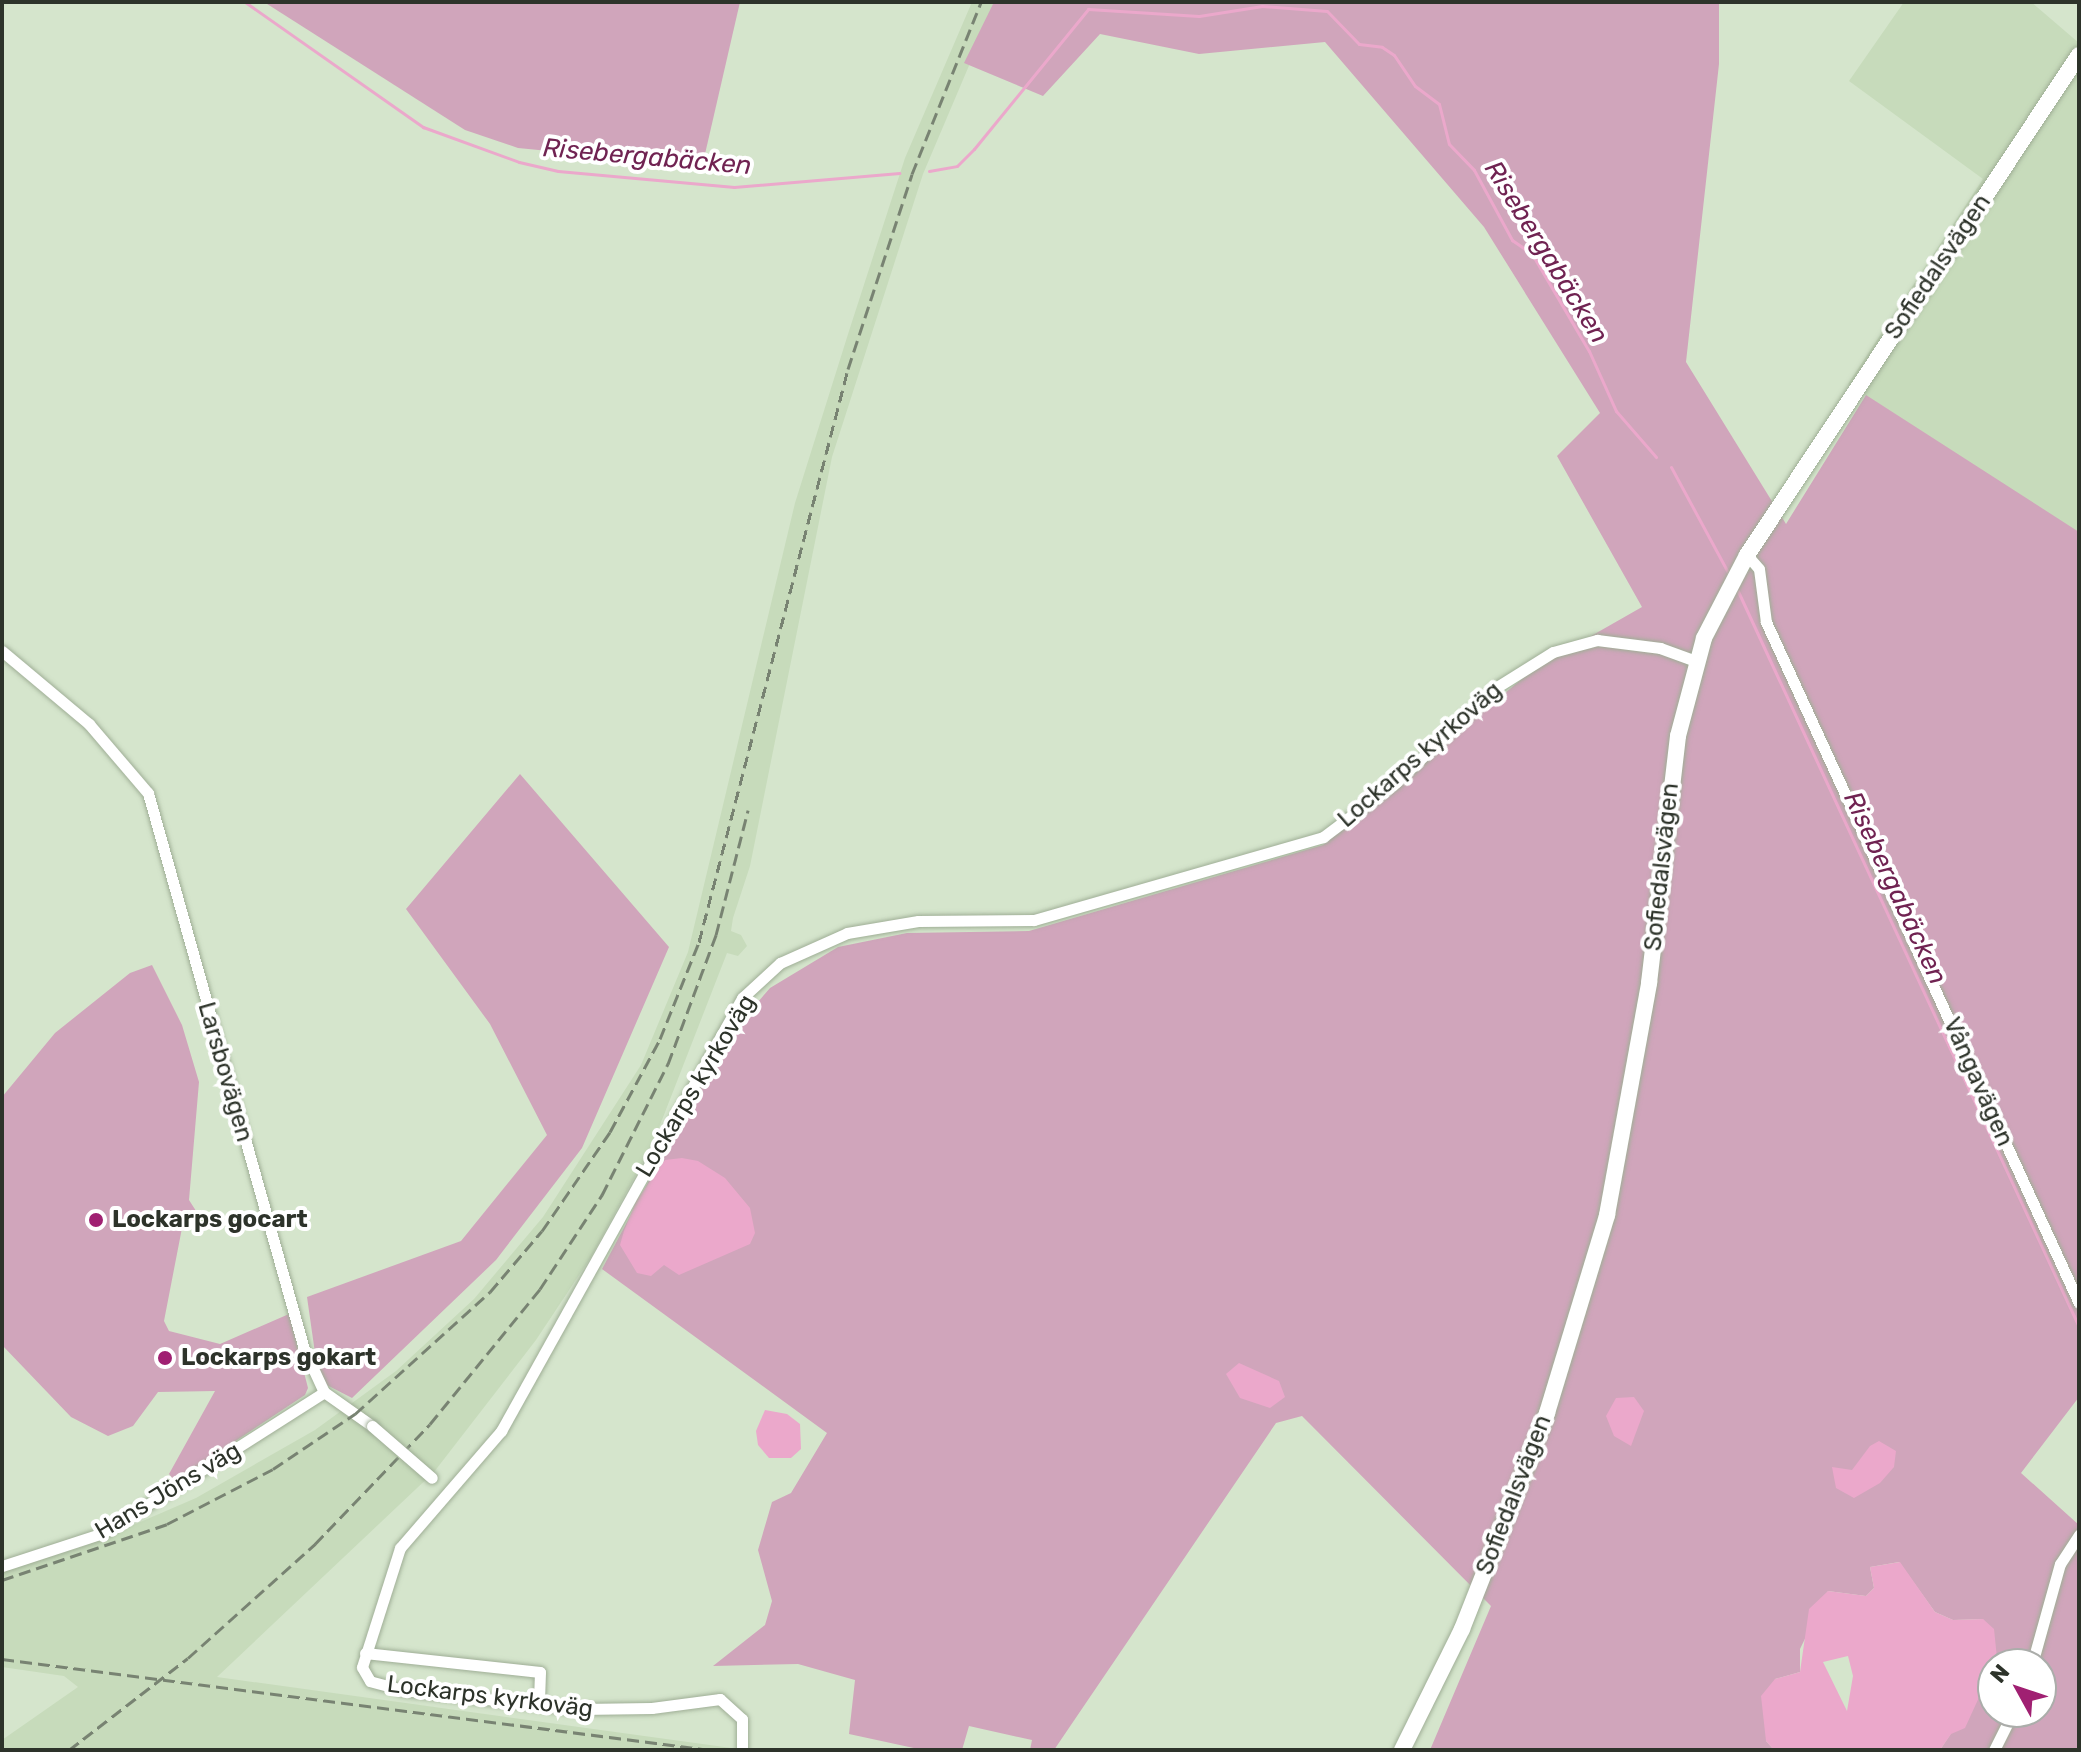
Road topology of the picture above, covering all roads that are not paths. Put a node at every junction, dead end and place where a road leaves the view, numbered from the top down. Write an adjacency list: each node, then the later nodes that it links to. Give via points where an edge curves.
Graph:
1 (2079, 55): 2 (main road, Sofiedalsvägen)
2 (1745, 558): 4 (main road, Sofiedalsvägen); 5 (street, Vångavägen, via 1759,569 1766,622)
3 (2, 651): 6 (street, Larsbovägen, via 89,724 148,793 304,1349)
4 (1696, 661): 7 (street, Lockarps kyrkoväg, via 1660,648 1597,640 1553,652 1497,687 1395,783 1323,837 1089,908 1034,920 918,921 847,933 780,963 742,998 693,1079 501,1431); 15 (main road, Sofiedalsvägen, via 1678,736 1649,983 1607,1215 1547,1413 1462,1629)
5 (2079, 1303)
6 (324, 1392): 7 (street, Larsbovägen, bridge); 9 (street, Hans Jöns väg, via 103,1533)
7 (447, 1491): 11 (street, Lockarps kyrkoväg, via 400,1548)
8 (2079, 1535): 10 (street, via 2060,1564)
9 (2, 1566)
10 (2036, 1648)
11 (365, 1653): 12 (street, Lockarps kyrkoväg, via 362,1673 377,1684); 12 (street, via 540,1672)
12 (539, 1704): 14 (street, Lockarps kyrkoväg, via 621,1710 720,1699 742,1719)
13 (2005, 1728): 16 (street)
14 (742, 1750)
15 (1402, 1750)
16 (1994, 1750)

